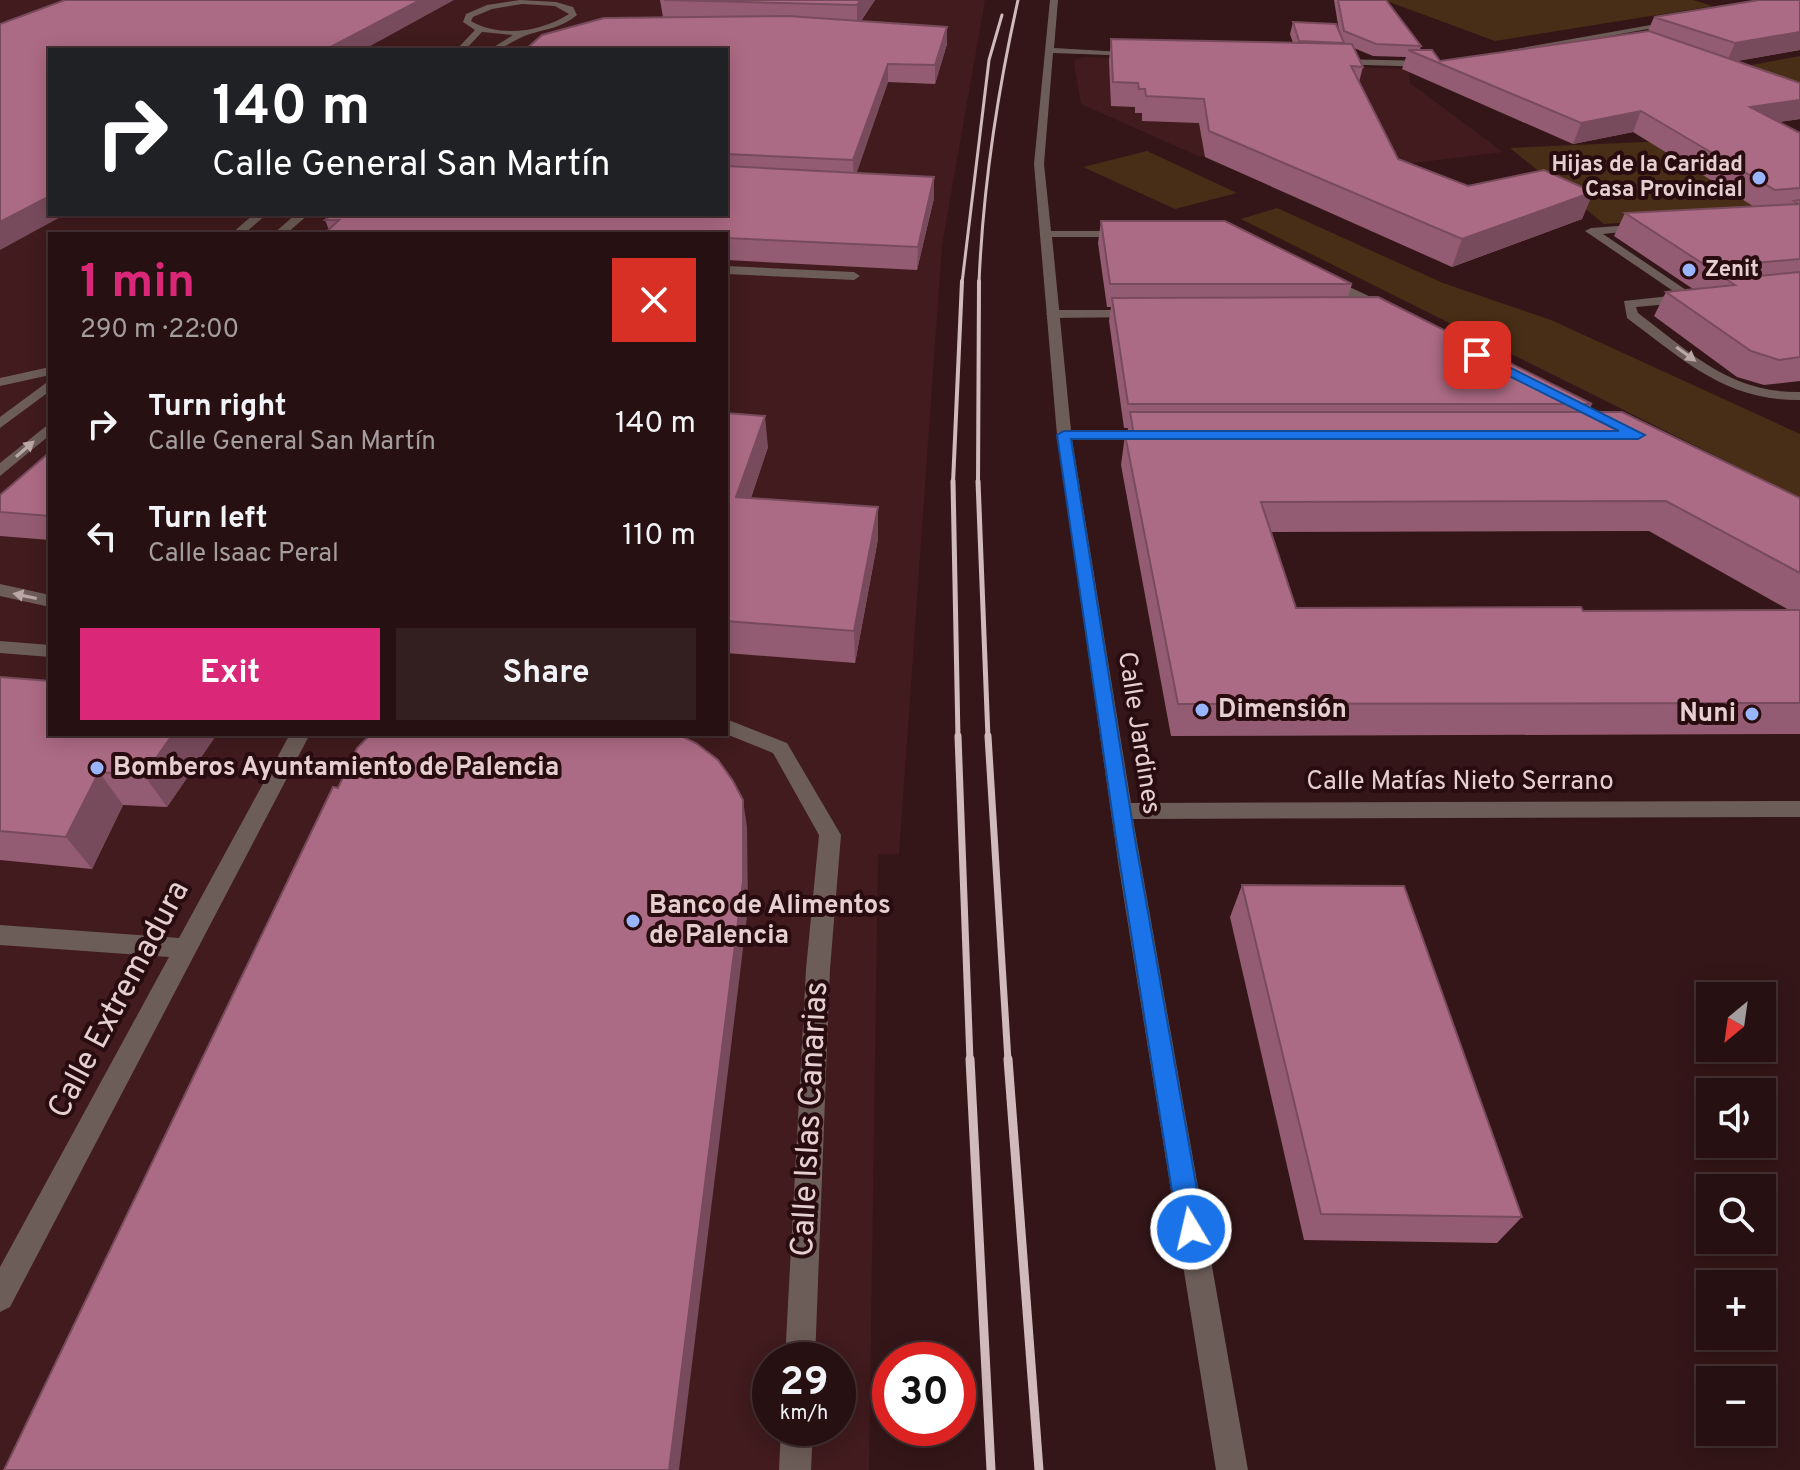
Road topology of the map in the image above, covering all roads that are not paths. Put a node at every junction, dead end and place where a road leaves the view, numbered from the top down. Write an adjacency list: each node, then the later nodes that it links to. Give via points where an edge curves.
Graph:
1 (1054, 0): 11 (street, Calle Jardines)
2 (523, 1): 3 (street); 5 (street, via 474,12 467,22)
3 (558, 2): 6 (street, via 573,15 554,26)
4 (1688, 20): 7 (street)
5 (480, 29): 6 (street); 9 (street)
6 (529, 30): 10 (street)
7 (1611, 33): 8 (street); 13 (street)
8 (1641, 43)
9 (462, 48)
10 (497, 48)
11 (1048, 50): 12 (street); 21 (street, Calle Jardines, via 1039,164)
12 (1152, 54)
13 (1465, 59)
14 (1320, 61): 15 (street)
15 (1435, 64)
16 (259, 216): 19 (street)
17 (301, 216): 20 (street)
18 (1665, 226): 27 (street, via 1591,231)
19 (239, 232)
20 (281, 232)
21 (1044, 234): 22 (street); 28 (street, Calle Jardines)
22 (1144, 234)
23 (728, 270): 25 (street)
24 (1314, 274): 30 (street, via 1395,314)
25 (854, 276)
26 (1707, 296): 27 (street)
27 (1692, 298): 34 (street, one-way to 34, via 1629,304 1632,315 1730,386 1753,395)
28 (1052, 314): 29 (street); 37 (street, Calle Jardines)
29 (1146, 314)
30 (1367, 315)
31 (48, 371): 32 (street)
32 (0, 382)
33 (48, 386): 35 (street)
34 (1800, 396)
35 (0, 424)
36 (48, 429): 39 (street, one-way to 36)
37 (1064, 435): 38 (street); 47 (street, Calle Jardines)
38 (1170, 435)
39 (0, 471)
40 (0, 590): 41 (street, one-way to 40)
41 (48, 601)
42 (0, 647): 43 (street)
43 (48, 651)
44 (728, 727): 51 (street, Calle Islas Canarias, via 780,748 830,835 818,969)
45 (299, 736): 49 (street, Calle Extremadura)
46 (1800, 809): 47 (street, Calle Matías Nieto Serrano)
47 (1121, 811): 54 (street, Calle Jardines)
48 (0, 935): 49 (street)
49 (186, 948): 50 (street, Calle Extremadura)
50 (0, 1297)
51 (801, 1342)
52 (796, 1446): 53 (street)
53 (795, 1470)
54 (1232, 1470)

